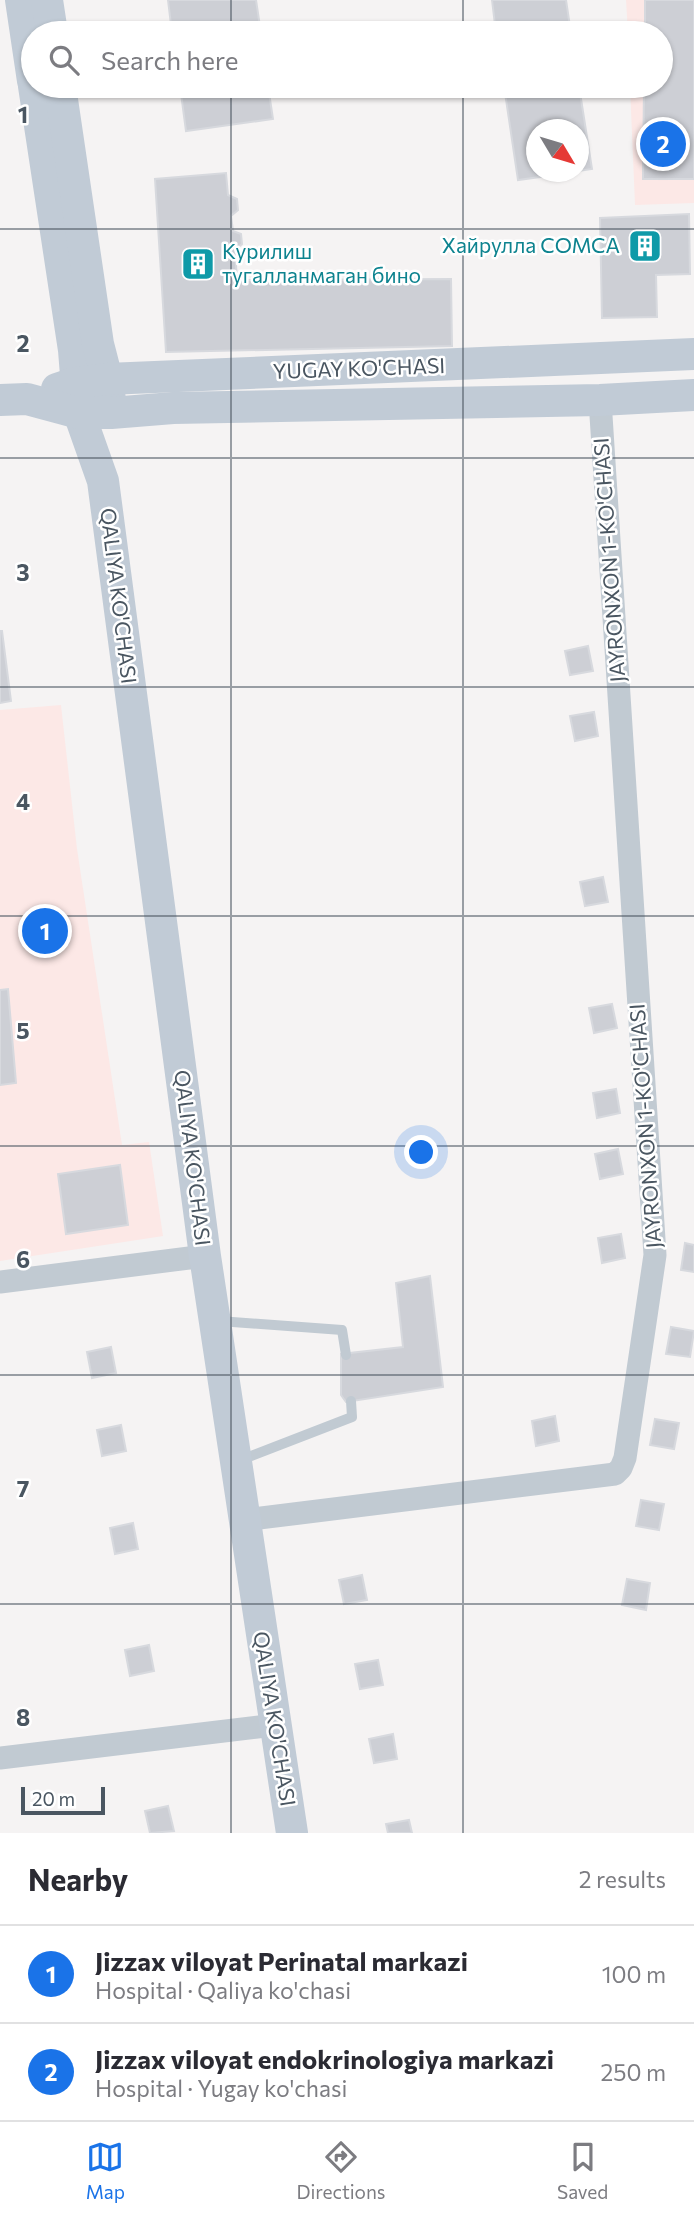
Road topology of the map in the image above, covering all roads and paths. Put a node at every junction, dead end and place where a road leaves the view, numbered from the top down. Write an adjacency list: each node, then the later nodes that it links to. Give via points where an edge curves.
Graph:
1 (21, 0): 3 (main road, QALIYA KO'CHASI)
2 (47, 0): 4 (main road)
3 (24, 21)
4 (50, 21)
5 (36, 98): 10 (main road, QALIYA KO'CHASI)
6 (62, 98): 8 (main road, QALIYA KO'CHASI)
7 (694, 354): 8 (main road, YUGAY KO'CHASI)
8 (107, 379): 10 (main road, YUGAY KO'CHASI); 13 (main road, QALIYA KO'CHASI)
9 (694, 396): 12 (main road, YUGAY KO'CHASI)
10 (77, 398): 11 (main road, YUGAY KO'CHASI); 13 (main road, YUGAY KO'CHASI); 14 (main road, QALIYA KO'CHASI)
11 (13, 400)
12 (600, 400): 13 (main road, YUGAY KO'CHASI); 21 (street, JAYRONXON 1-KO'CHASI, via 655,1255 625,1458 615,1474)
13 (111, 413): 14 (main road, QALIYA KO'CHASI)
14 (103, 481): 15 (main road, QALIYA KO'CHASI)
15 (205, 1256): 16 (street); 17 (main road, QALIYA KO'CHASI)
16 (0, 1282)
17 (215, 1321): 18 (lane, via 342,1331); 20 (main road, QALIYA KO'CHASI)
18 (346, 1354)
19 (351, 1401): 20 (lane, via 352,1417)
20 (236, 1462): 21 (main road, QALIYA KO'CHASI)
21 (244, 1520): 22 (main road, QALIYA KO'CHASI)
22 (275, 1725): 23 (street); 24 (main road, QALIYA KO'CHASI)
23 (0, 1758)
24 (292, 1833)

